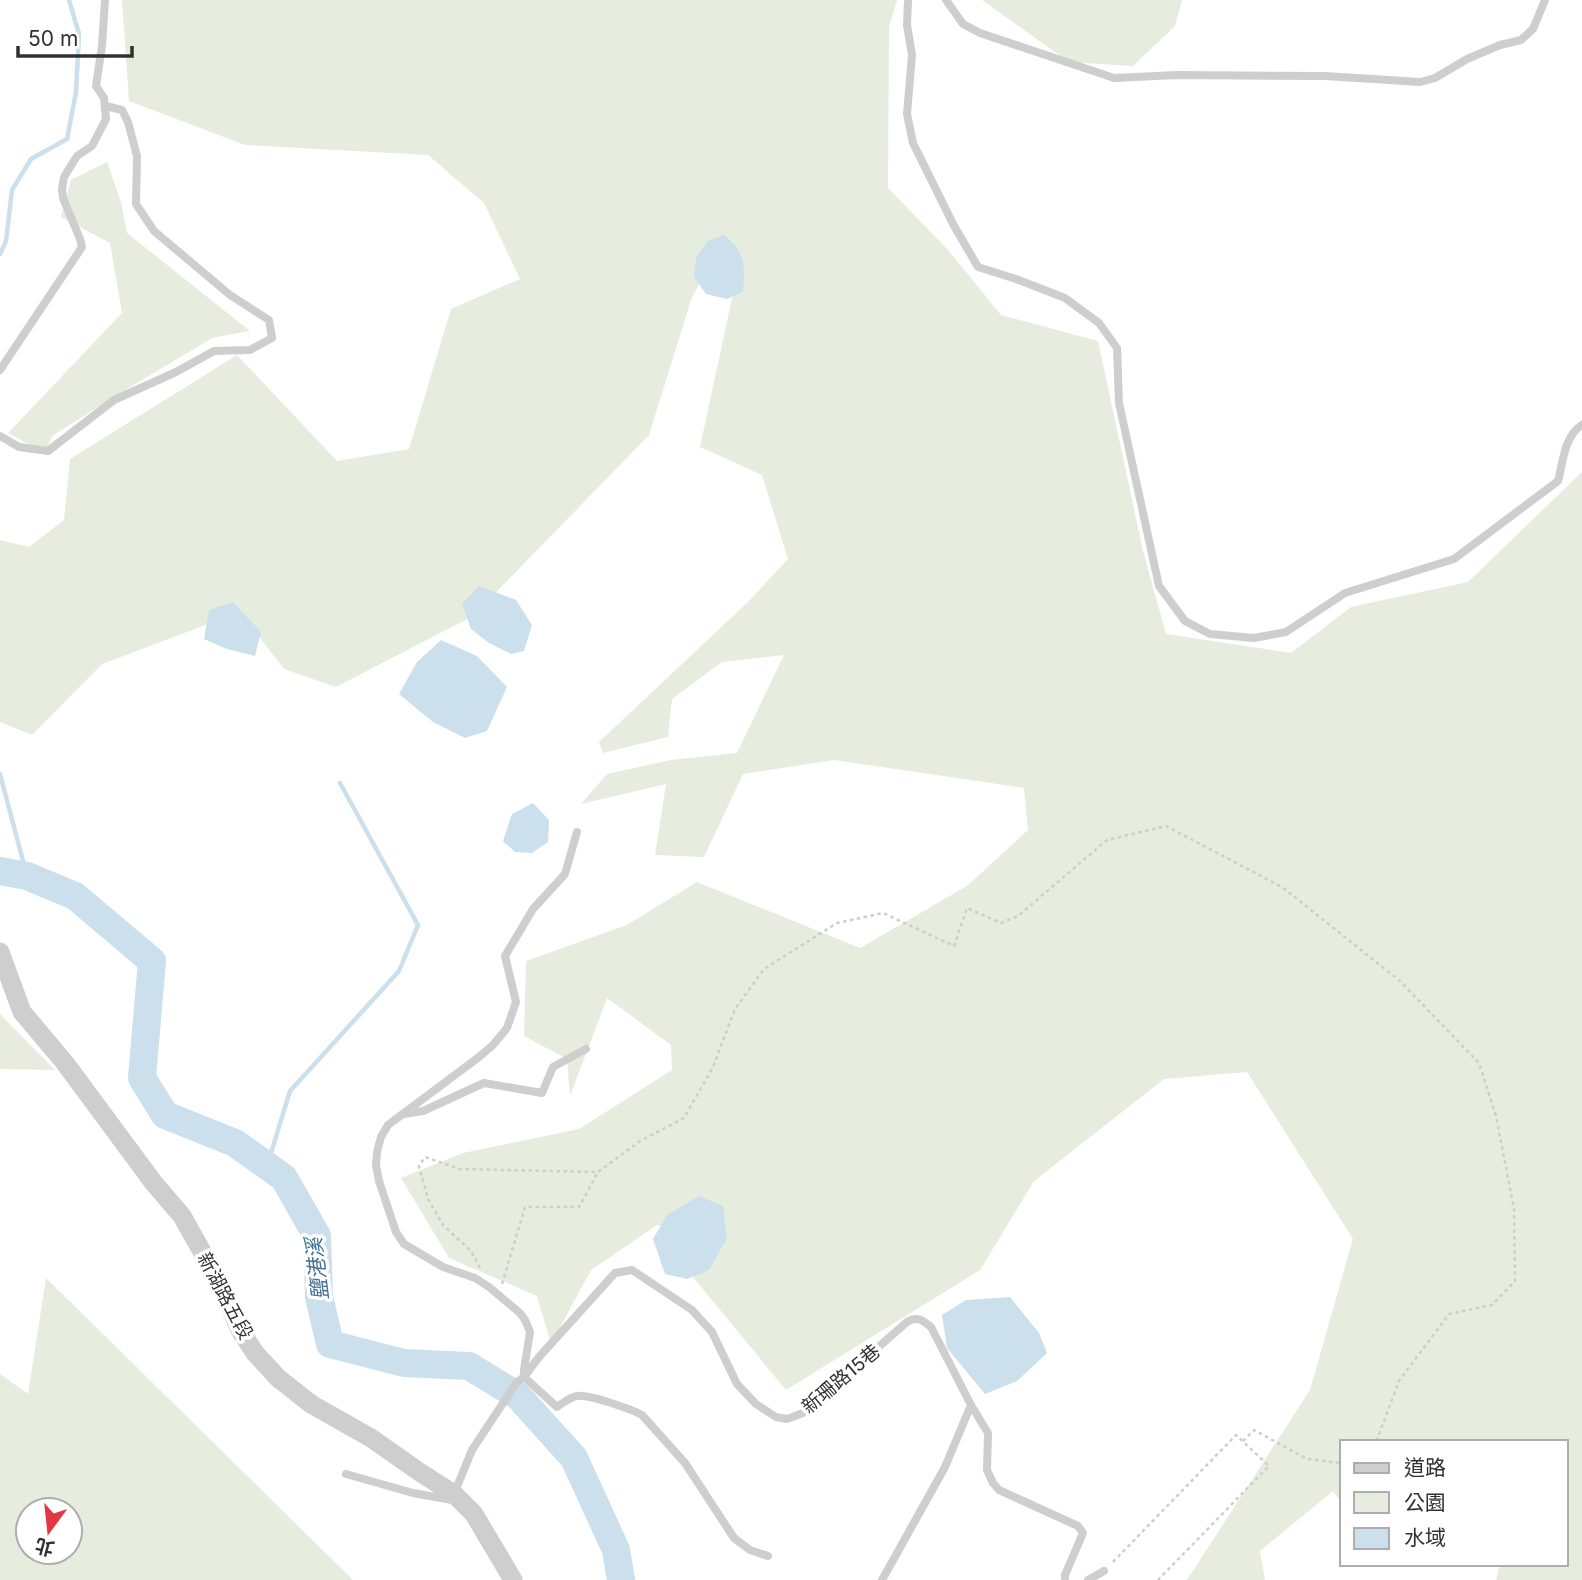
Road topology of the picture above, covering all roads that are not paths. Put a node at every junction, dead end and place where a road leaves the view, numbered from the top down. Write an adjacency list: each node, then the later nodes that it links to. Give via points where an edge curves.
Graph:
1 (105, 0): 5 (lane, via 96,86)
2 (908, 0): 7 (lane, via 912,55 907,114 913,143 978,267 1065,298 1099,323 1117,348 1119,403 1159,586 1185,621 1210,634 1254,638 1286,632 1345,593 1454,559 1558,481 1566,446)
3 (946, 0): 4 (lane, via 963,24 980,33 1114,78 1325,76 1420,82 1521,40 1533,29)
4 (1545, 0)
5 (106, 106): 6 (lane, via 106,119 92,146 78,156 64,177 63,198 82,247); 8 (lane, via 122,110 128,122 137,156 136,204 154,230 230,295 269,320 272,338 250,350 214,351 114,400 48,451 19,447)
6 (0, 370)
7 (1582, 425)
8 (0, 436)
9 (578, 832): 13 (lane, via 565,874 533,909 505,957 516,1002 507,1028 479,1057)
10 (0, 952): 11 (street, 新湖路五段)
11 (3, 969): 17 (street, 新湖路五段, via 22,1012 181,1216 255,1353 312,1404 371,1437)
12 (586, 1049): 13 (lane, via 553,1067 542,1093 484,1083 423,1111)
13 (400, 1115): 14 (lane, via 381,1137 376,1164 396,1232 404,1244 443,1267 489,1286 525,1320 530,1332)
14 (521, 1380): 15 (lane, 新珊路15巷, via 615,1273 632,1270 692,1310 712,1332 737,1384 755,1404 776,1417 787,1419 803,1413 914,1318 931,1327); 17 (lane, via 472,1450); 18 (lane, via 557,1407 583,1396 642,1415 685,1463 734,1538)
15 (971, 1405): 21 (lane, via 945,1468); 22 (lane, 新珊路15巷, via 988,1433 987,1470 999,1490 1078,1526 1083,1533)
16 (346, 1474): 17 (lane, via 413,1493)
17 (458, 1498): 20 (street, 新湖路五段, via 474,1514)
18 (768, 1556)
19 (1104, 1571): 23 (lane)
20 (513, 1580)
21 (882, 1580)
22 (1065, 1580)
23 (1087, 1580)

